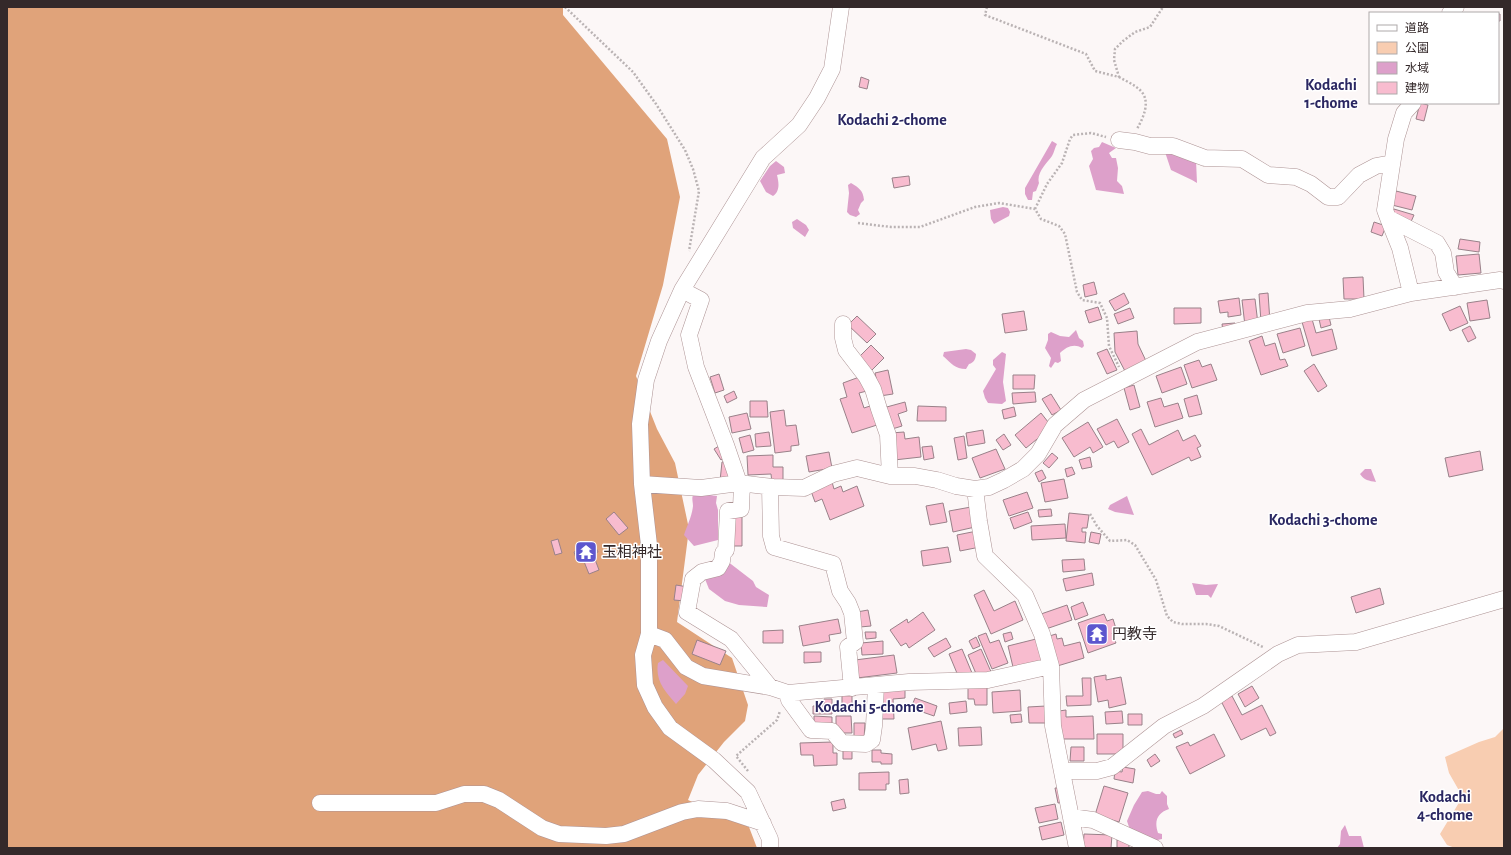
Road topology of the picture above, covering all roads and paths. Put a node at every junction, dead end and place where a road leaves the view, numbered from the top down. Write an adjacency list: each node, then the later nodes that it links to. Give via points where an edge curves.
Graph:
1 (565, 7): 5 (path)
2 (841, 7): 16 (street, via 832,69 817,98 799,126 763,158)
3 (987, 7): 6 (path, via 985,15 1086,54 1095,71)
4 (1163, 7): 6 (path, via 1150,27 1135,32 1115,49 1114,60)
5 (570, 8): 13 (path, via 633,72 685,150 694,169 699,191)
6 (1119, 77): 8 (path, via 1141,91 1147,104 1135,132)
7 (1412, 104): 9 (street, via 1404,113)
8 (1118, 140): 9 (street, via 1150,146 1173,146 1205,158 1242,159 1268,175 1296,177 1311,184 1328,197 1338,197 1359,175 1376,166); 10 (path, via 1091,133 1073,135 1062,163 1047,184)
9 (1392, 162): 11 (street, via 1385,210)
10 (1035, 209): 12 (path, via 999,203 975,207 920,227); 19 (path, via 1041,219 1059,226 1065,234 1077,292 1082,300 1100,303 1107,318 1109,346)
11 (1388, 218): 15 (street, via 1437,243 1446,272); 17 (street, via 1400,248)
12 (858, 223)
13 (688, 252)
14 (1504, 281): 15 (street)
15 (1455, 287): 17 (street)
16 (682, 290): 21 (street, via 701,300 689,335 690,341 696,367); 22 (street, via 659,341 646,380 640,424)
17 (1411, 293): 19 (street, via 1350,308 1300,314 1198,342)
18 (843, 324): 20 (street, via 846,350 873,388 882,415 888,435)
19 (1125, 379): 24 (street, via 1084,400 1055,425 1038,454 1023,469 989,487)
20 (890, 476): 23 (street, via 857,468 833,474 804,488); 24 (street, via 914,476)
21 (740, 483): 22 (street, via 701,488); 23 (street); 31 (street, via 741,509 728,511 726,550 722,561 718,568 702,572 693,579 687,612 731,639)
22 (642, 484): 27 (street, via 649,545)
23 (770, 487): 32 (street, via 771,536 774,547 833,564 840,591 852,613 855,642 848,647)
24 (975, 489): 29 (street, via 985,556 1025,595 1042,634)
25 (1090, 514): 28 (path, via 1110,541 1127,540 1135,545 1156,580 1167,616 1173,622 1219,626)
26 (1504, 599): 28 (street, via 1356,642 1298,645)
27 (648, 634): 31 (street, via 665,640 686,667 703,676); 38 (street, via 643,654 645,685 655,708 670,728 714,760 748,792)
28 (1278, 654): 34 (street, via 1203,706 1164,726 1112,767 1097,771)
29 (1051, 666): 30 (street, via 988,680); 34 (street, via 1053,726)
30 (876, 685): 32 (street); 33 (street, via 872,740 866,744 842,743 832,731 810,730)
31 (770, 687): 33 (street)
32 (852, 688): 33 (street)
33 (788, 696): 35 (path, via 781,706 777,720 736,756)
34 (1062, 771): 37 (street)
35 (750, 774)
36 (320, 803): 38 (street, via 436,803 464,794 484,794 542,828 559,834 624,834 682,812 698,809 727,811)
37 (1071, 817): 40 (street); 41 (street, via 1093,820)
38 (763, 823): 39 (street, via 770,839)
39 (770, 848)
40 (1076, 848)
41 (1155, 848)

